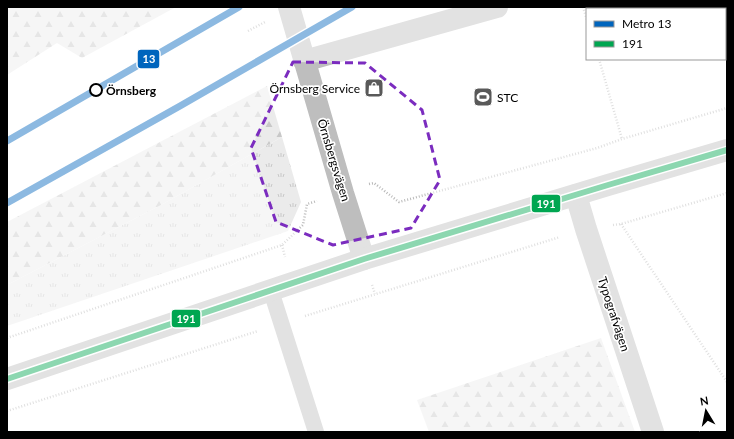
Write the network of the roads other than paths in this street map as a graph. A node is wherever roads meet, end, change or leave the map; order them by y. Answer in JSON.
{"nodes":[{"id":1,"x":289,"y":7,"type":"edge"},
{"id":2,"x":498,"y":7,"type":"edge"},
{"id":3,"x":304,"y":61,"type":"junction"},
{"id":4,"x":727,"y":150,"type":"edge"},
{"id":5,"x":576,"y":195,"type":"junction"},
{"id":6,"x":364,"y":259,"type":"junction"},
{"id":7,"x":270,"y":291,"type":"junction"},
{"id":8,"x":7,"y":379,"type":"edge"},
{"id":9,"x":316,"y":432,"type":"edge"},
{"id":10,"x":653,"y":432,"type":"edge"}],
"edges":[{"from":1,"to":3,"type":"street","name":"Örnsbergsvägen"},
{"from":2,"to":3,"type":"street"},
{"from":3,"to":6,"type":"street","name":"Örnsbergsvägen"},
{"from":4,"to":5,"type":"street"},
{"from":5,"to":6,"type":"street"},
{"from":5,"to":10,"type":"street","name":"Typografvägen"},
{"from":6,"to":7,"type":"street"},
{"from":7,"to":8,"type":"street"},
{"from":7,"to":9,"type":"lane"}]}
